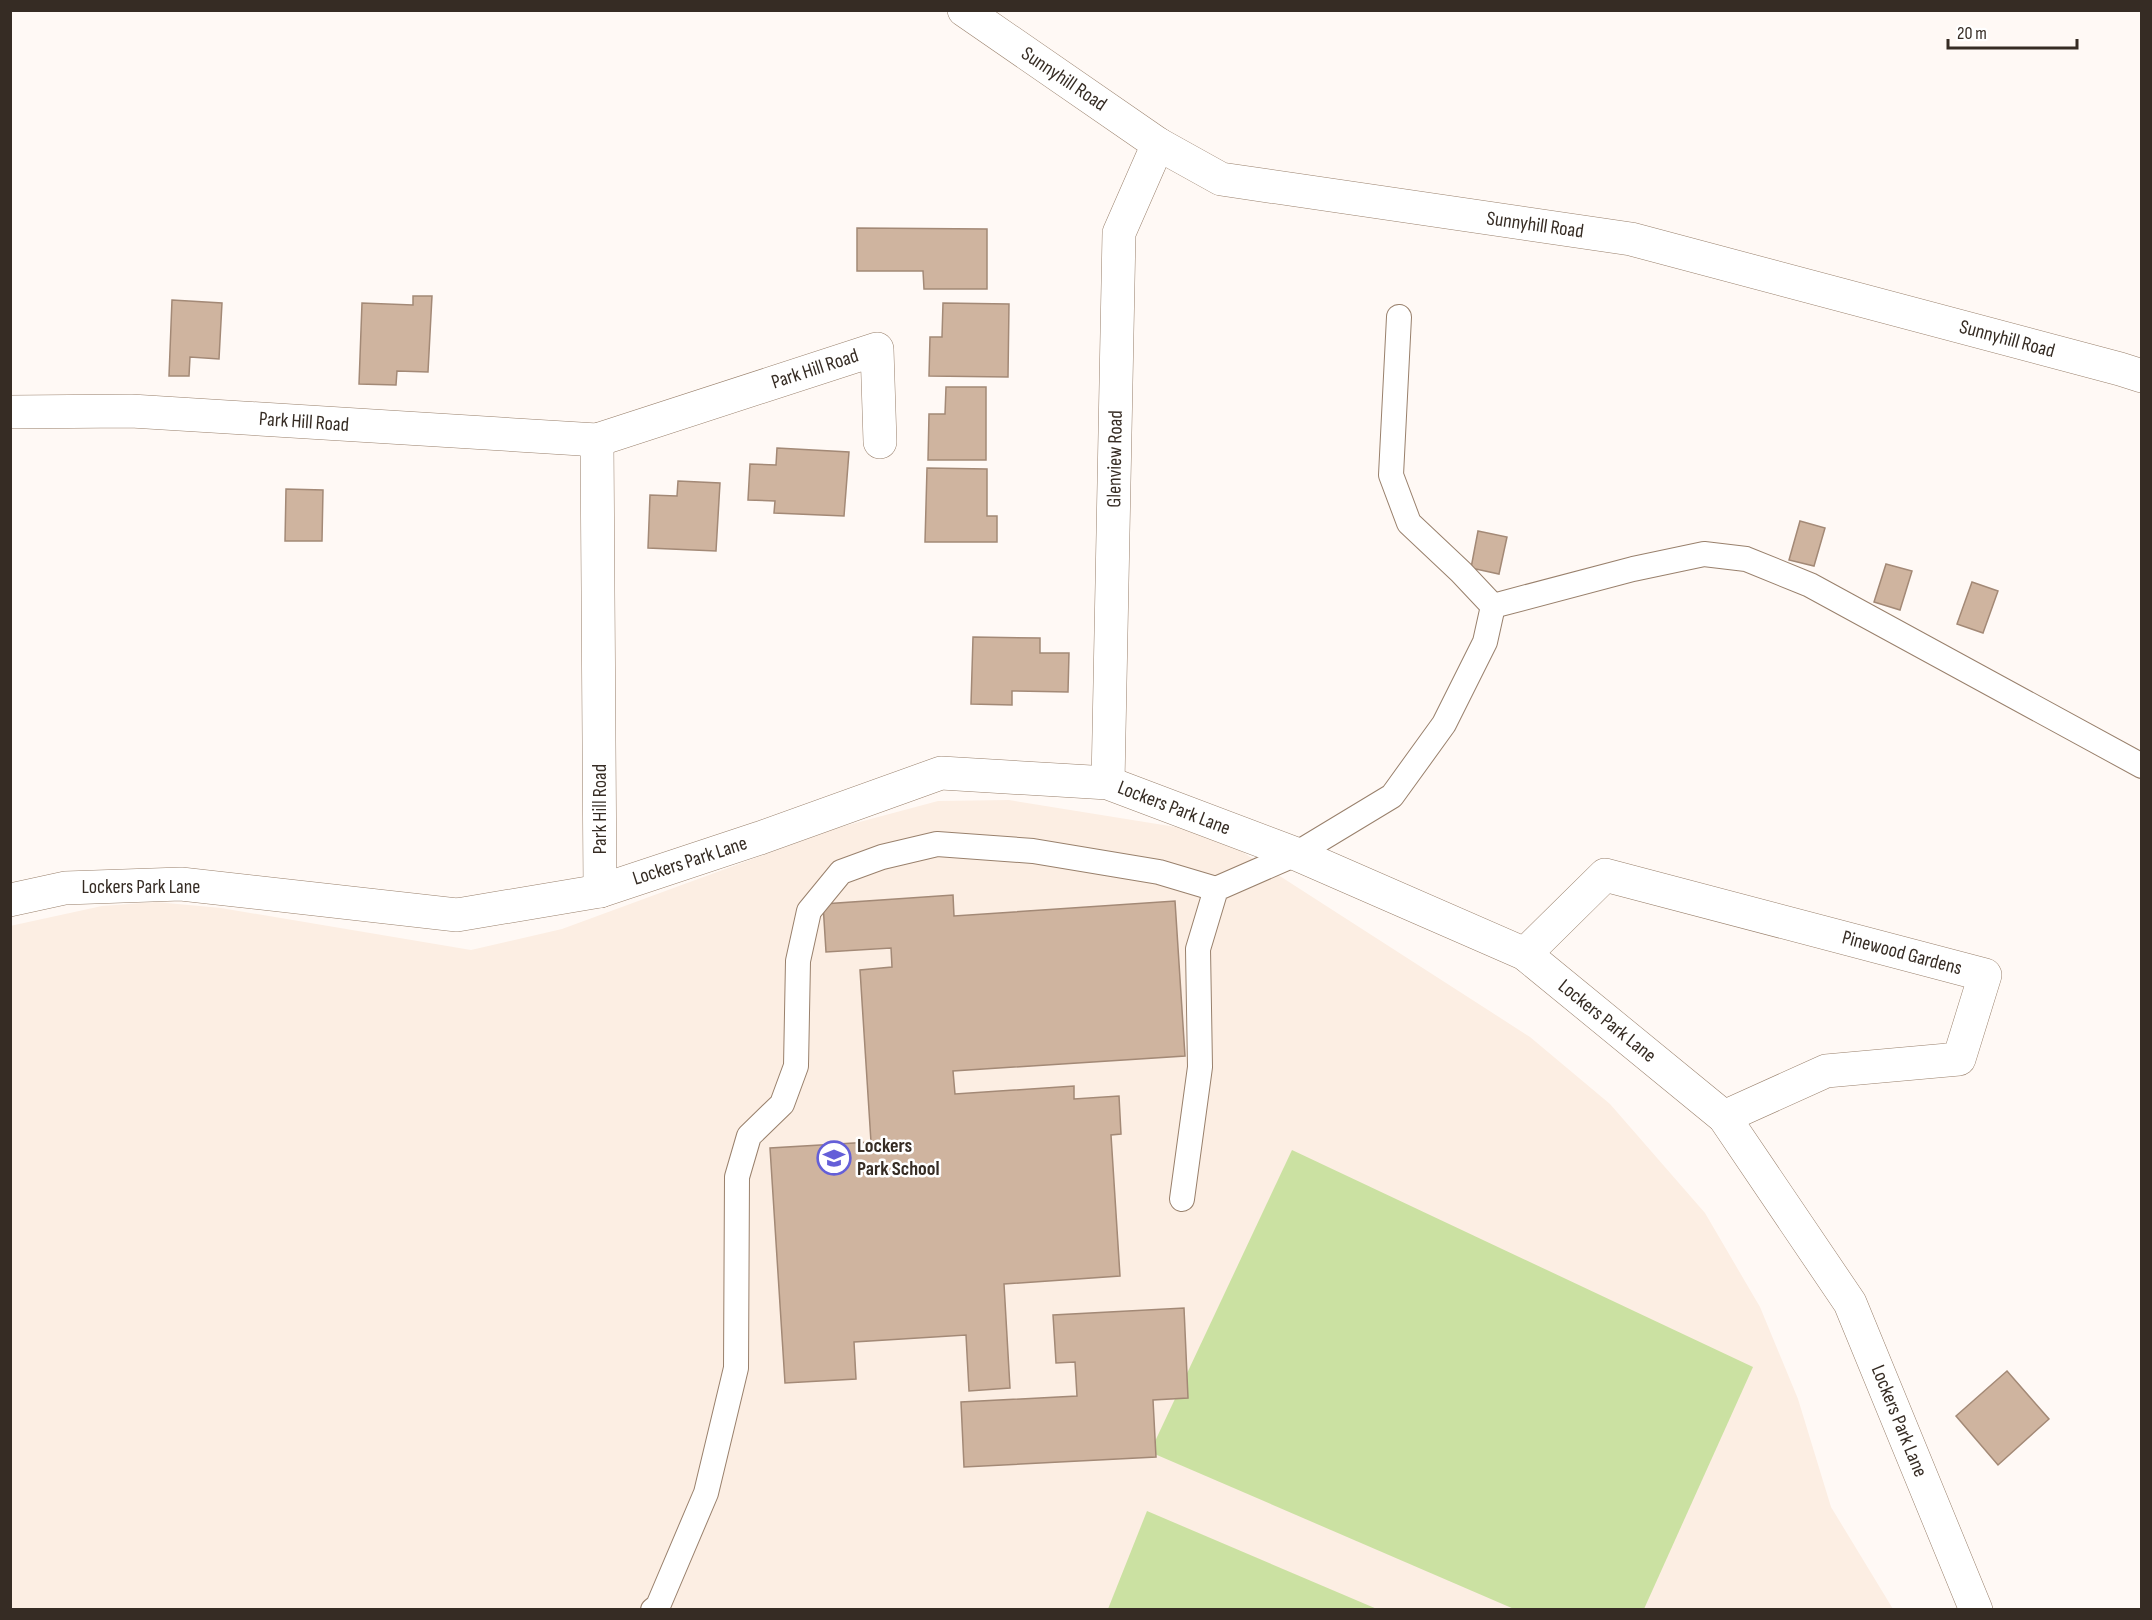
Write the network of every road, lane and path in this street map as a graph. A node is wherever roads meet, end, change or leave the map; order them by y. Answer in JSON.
{"nodes":[{"id":1,"x":964,"y":10,"type":"edge"},
{"id":2,"x":1158,"y":144,"type":"junction"},
{"id":3,"x":1398,"y":317,"type":"dead end"},
{"id":4,"x":2142,"y":376,"type":"edge"},
{"id":5,"x":10,"y":412,"type":"edge"},
{"id":6,"x":597,"y":440,"type":"junction"},
{"id":7,"x":880,"y":442,"type":"dead end"},
{"id":8,"x":1493,"y":606,"type":"junction"},
{"id":9,"x":2142,"y":766,"type":"edge"},
{"id":10,"x":1108,"y":783,"type":"junction"},
{"id":11,"x":1296,"y":854,"type":"junction"},
{"id":12,"x":1216,"y":889,"type":"junction"},
{"id":13,"x":600,"y":891,"type":"junction"},
{"id":14,"x":10,"y":900,"type":"edge"},
{"id":15,"x":1525,"y":954,"type":"junction"},
{"id":16,"x":1725,"y":1117,"type":"junction"},
{"id":17,"x":1182,"y":1199,"type":"dead end"},
{"id":18,"x":652,"y":1610,"type":"edge"},
{"id":19,"x":1976,"y":1610,"type":"edge"}],
"edges":[{"from":1,"to":2,"type":"street","name":"Sunnyhill Road"},
{"from":2,"to":4,"type":"street","name":"Sunnyhill Road"},
{"from":2,"to":10,"type":"street","name":"Glenview Road"},
{"from":3,"to":8,"type":"lane"},
{"from":5,"to":6,"type":"street","name":"Park Hill Road"},
{"from":6,"to":7,"type":"street","name":"Park Hill Road"},
{"from":6,"to":13,"type":"street","name":"Park Hill Road"},
{"from":8,"to":9,"type":"lane"},
{"from":8,"to":11,"type":"lane"},
{"from":10,"to":11,"type":"street","name":"Lockers Park Lane"},
{"from":10,"to":13,"type":"street","name":"Lockers Park Lane"},
{"from":11,"to":12,"type":"lane"},
{"from":11,"to":15,"type":"street","name":"Lockers Park Lane"},
{"from":12,"to":17,"type":"lane"},
{"from":12,"to":18,"type":"lane"},
{"from":13,"to":14,"type":"street","name":"Lockers Park Lane"},
{"from":15,"to":16,"type":"street","name":"Lockers Park Lane"},
{"from":15,"to":16,"type":"street","name":"Pinewood Gardens"},
{"from":16,"to":19,"type":"street","name":"Lockers Park Lane"}]}
